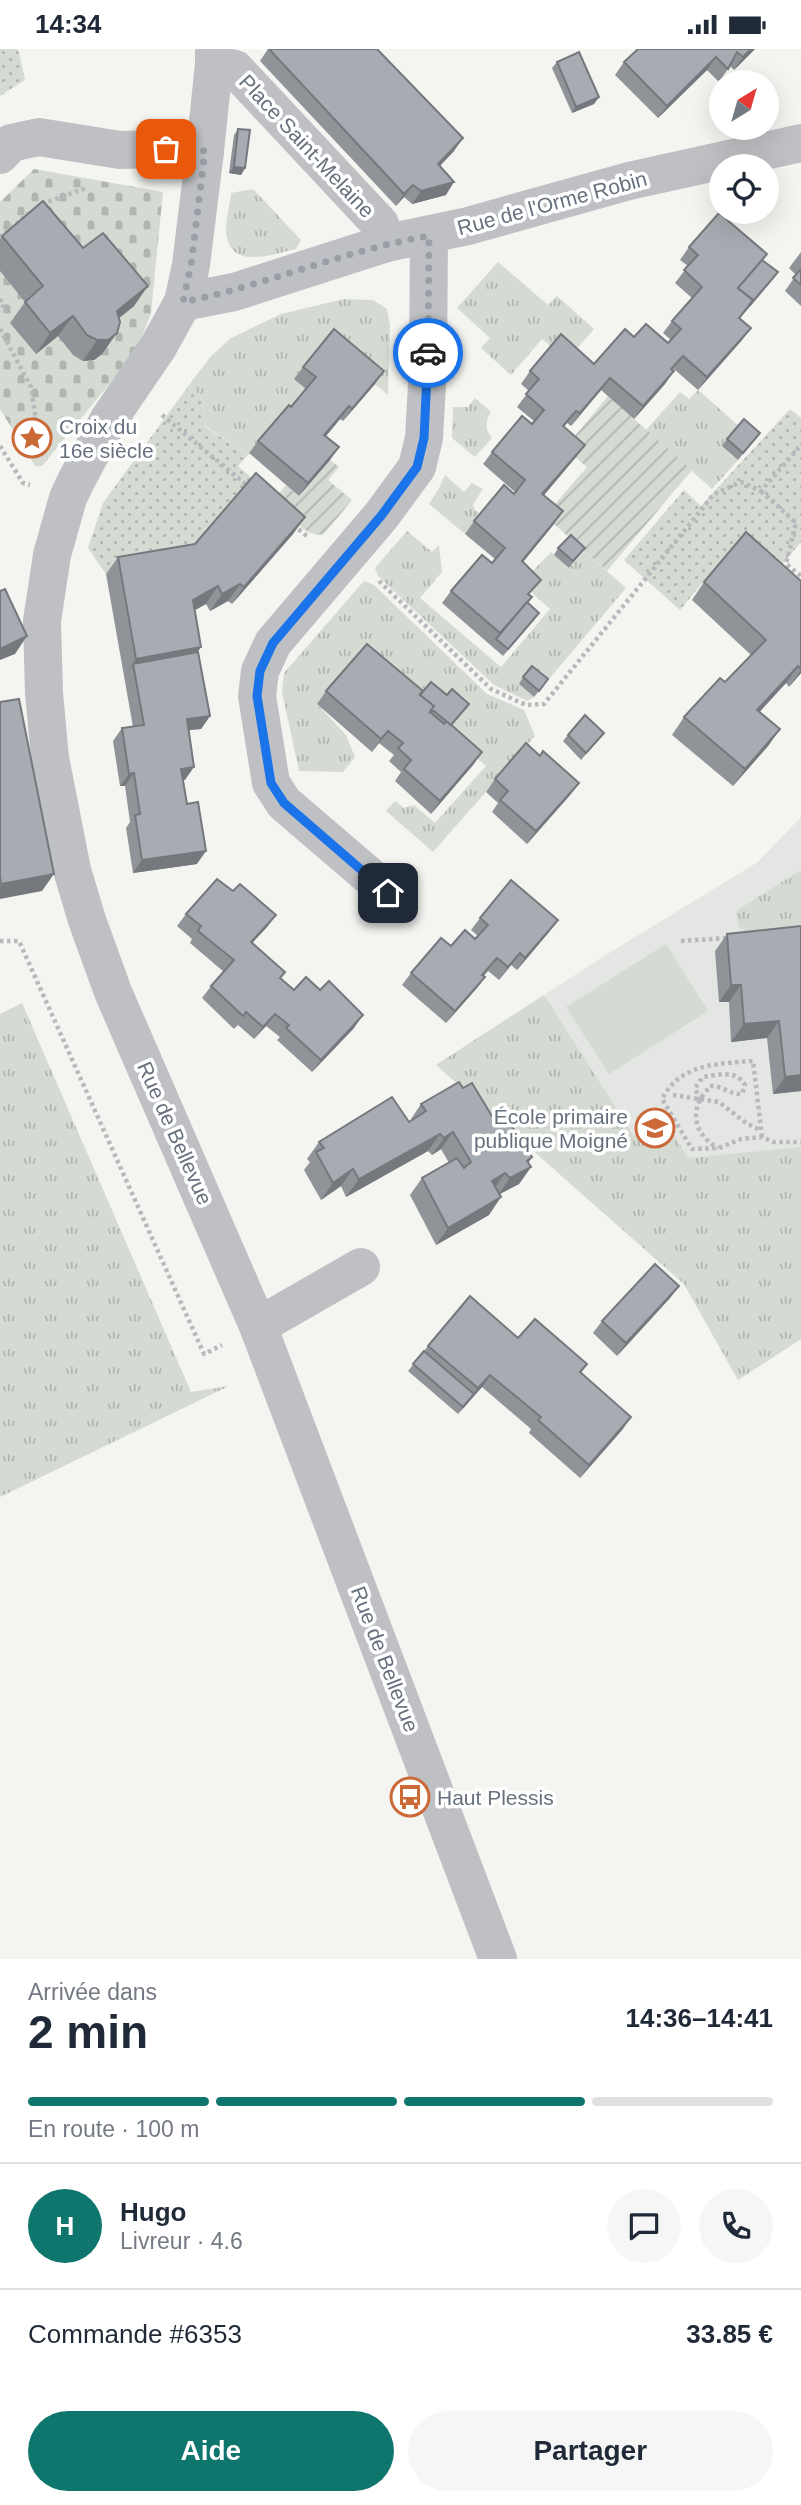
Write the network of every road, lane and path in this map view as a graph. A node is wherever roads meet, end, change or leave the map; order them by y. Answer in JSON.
{"nodes":[{"id":1,"x":214,"y":57,"type":"edge"},
{"id":2,"x":801,"y":143,"type":"edge"},
{"id":3,"x":88,"y":145,"type":"junction"},
{"id":4,"x":205,"y":151,"type":"junction"},
{"id":5,"x":0,"y":155,"type":"edge"},
{"id":6,"x":429,"y":236,"type":"junction"},
{"id":7,"x":0,"y":237,"type":"edge"},
{"id":8,"x":387,"y":243,"type":"junction"},
{"id":9,"x":0,"y":299,"type":"edge"},
{"id":10,"x":183,"y":302,"type":"junction"},
{"id":11,"x":0,"y":311,"type":"edge"},
{"id":12,"x":0,"y":329,"type":"edge"},
{"id":13,"x":130,"y":389,"type":"junction"},
{"id":14,"x":801,"y":445,"type":"edge"},
{"id":15,"x":76,"y":481,"type":"junction"},
{"id":16,"x":761,"y":491,"type":"junction"},
{"id":17,"x":257,"y":494,"type":"edge"},
{"id":18,"x":341,"y":564,"type":"junction"},
{"id":19,"x":801,"y":576,"type":"edge"},
{"id":20,"x":388,"y":893,"type":"dead end"},
{"id":21,"x":734,"y":938,"type":"edge"},
{"id":22,"x":0,"y":941,"type":"edge"},
{"id":23,"x":681,"y":941,"type":"dead end"},
{"id":24,"x":673,"y":1095,"type":"dead end"},
{"id":25,"x":700,"y":1100,"type":"junction"},
{"id":26,"x":761,"y":1134,"type":"junction"},
{"id":27,"x":801,"y":1142,"type":"edge"},
{"id":28,"x":719,"y":1148,"type":"junction"},
{"id":29,"x":361,"y":1267,"type":"dead end"},
{"id":30,"x":258,"y":1326,"type":"junction"},
{"id":31,"x":498,"y":1959,"type":"edge"}],
"edges":[{"from":1,"to":4,"type":"street","name":"Rue de Bellevue"},
{"from":1,"to":8,"type":"street","name":"Place Saint-Melaine"},
{"from":2,"to":6,"type":"street","name":"Rue de l'Orme Robin"},
{"from":3,"to":4,"type":"street"},
{"from":3,"to":5,"type":"street"},
{"from":3,"to":7,"type":"path"},
{"from":4,"to":10,"type":"street","name":"Rue de Bellevue"},
{"from":6,"to":8,"type":"street","name":"Rue de l'Orme Robin"},
{"from":6,"to":18,"type":"street"},
{"from":8,"to":10,"type":"street","name":"Rue de l'Orme Robin"},
{"from":9,"to":11,"type":"path"},
{"from":10,"to":13,"type":"street","name":"Rue de Bellevue"},
{"from":12,"to":15,"type":"path"},
{"from":13,"to":15,"type":"street","name":"Rue de Bellevue"},
{"from":13,"to":17,"type":"path"},
{"from":14,"to":16,"type":"path"},
{"from":15,"to":30,"type":"street","name":"Rue de Bellevue"},
{"from":16,"to":18,"type":"path"},
{"from":16,"to":19,"type":"path"},
{"from":18,"to":20,"type":"street"},
{"from":21,"to":23,"type":"path"},
{"from":22,"to":30,"type":"path"},
{"from":24,"to":25,"type":"path"},
{"from":25,"to":25,"type":"path"},
{"from":25,"to":26,"type":"path"},
{"from":25,"to":28,"type":"path"},
{"from":26,"to":27,"type":"path"},
{"from":26,"to":28,"type":"path"},
{"from":26,"to":28,"type":"path"},
{"from":29,"to":30,"type":"street"},
{"from":30,"to":31,"type":"street","name":"Rue de Bellevue"}]}
